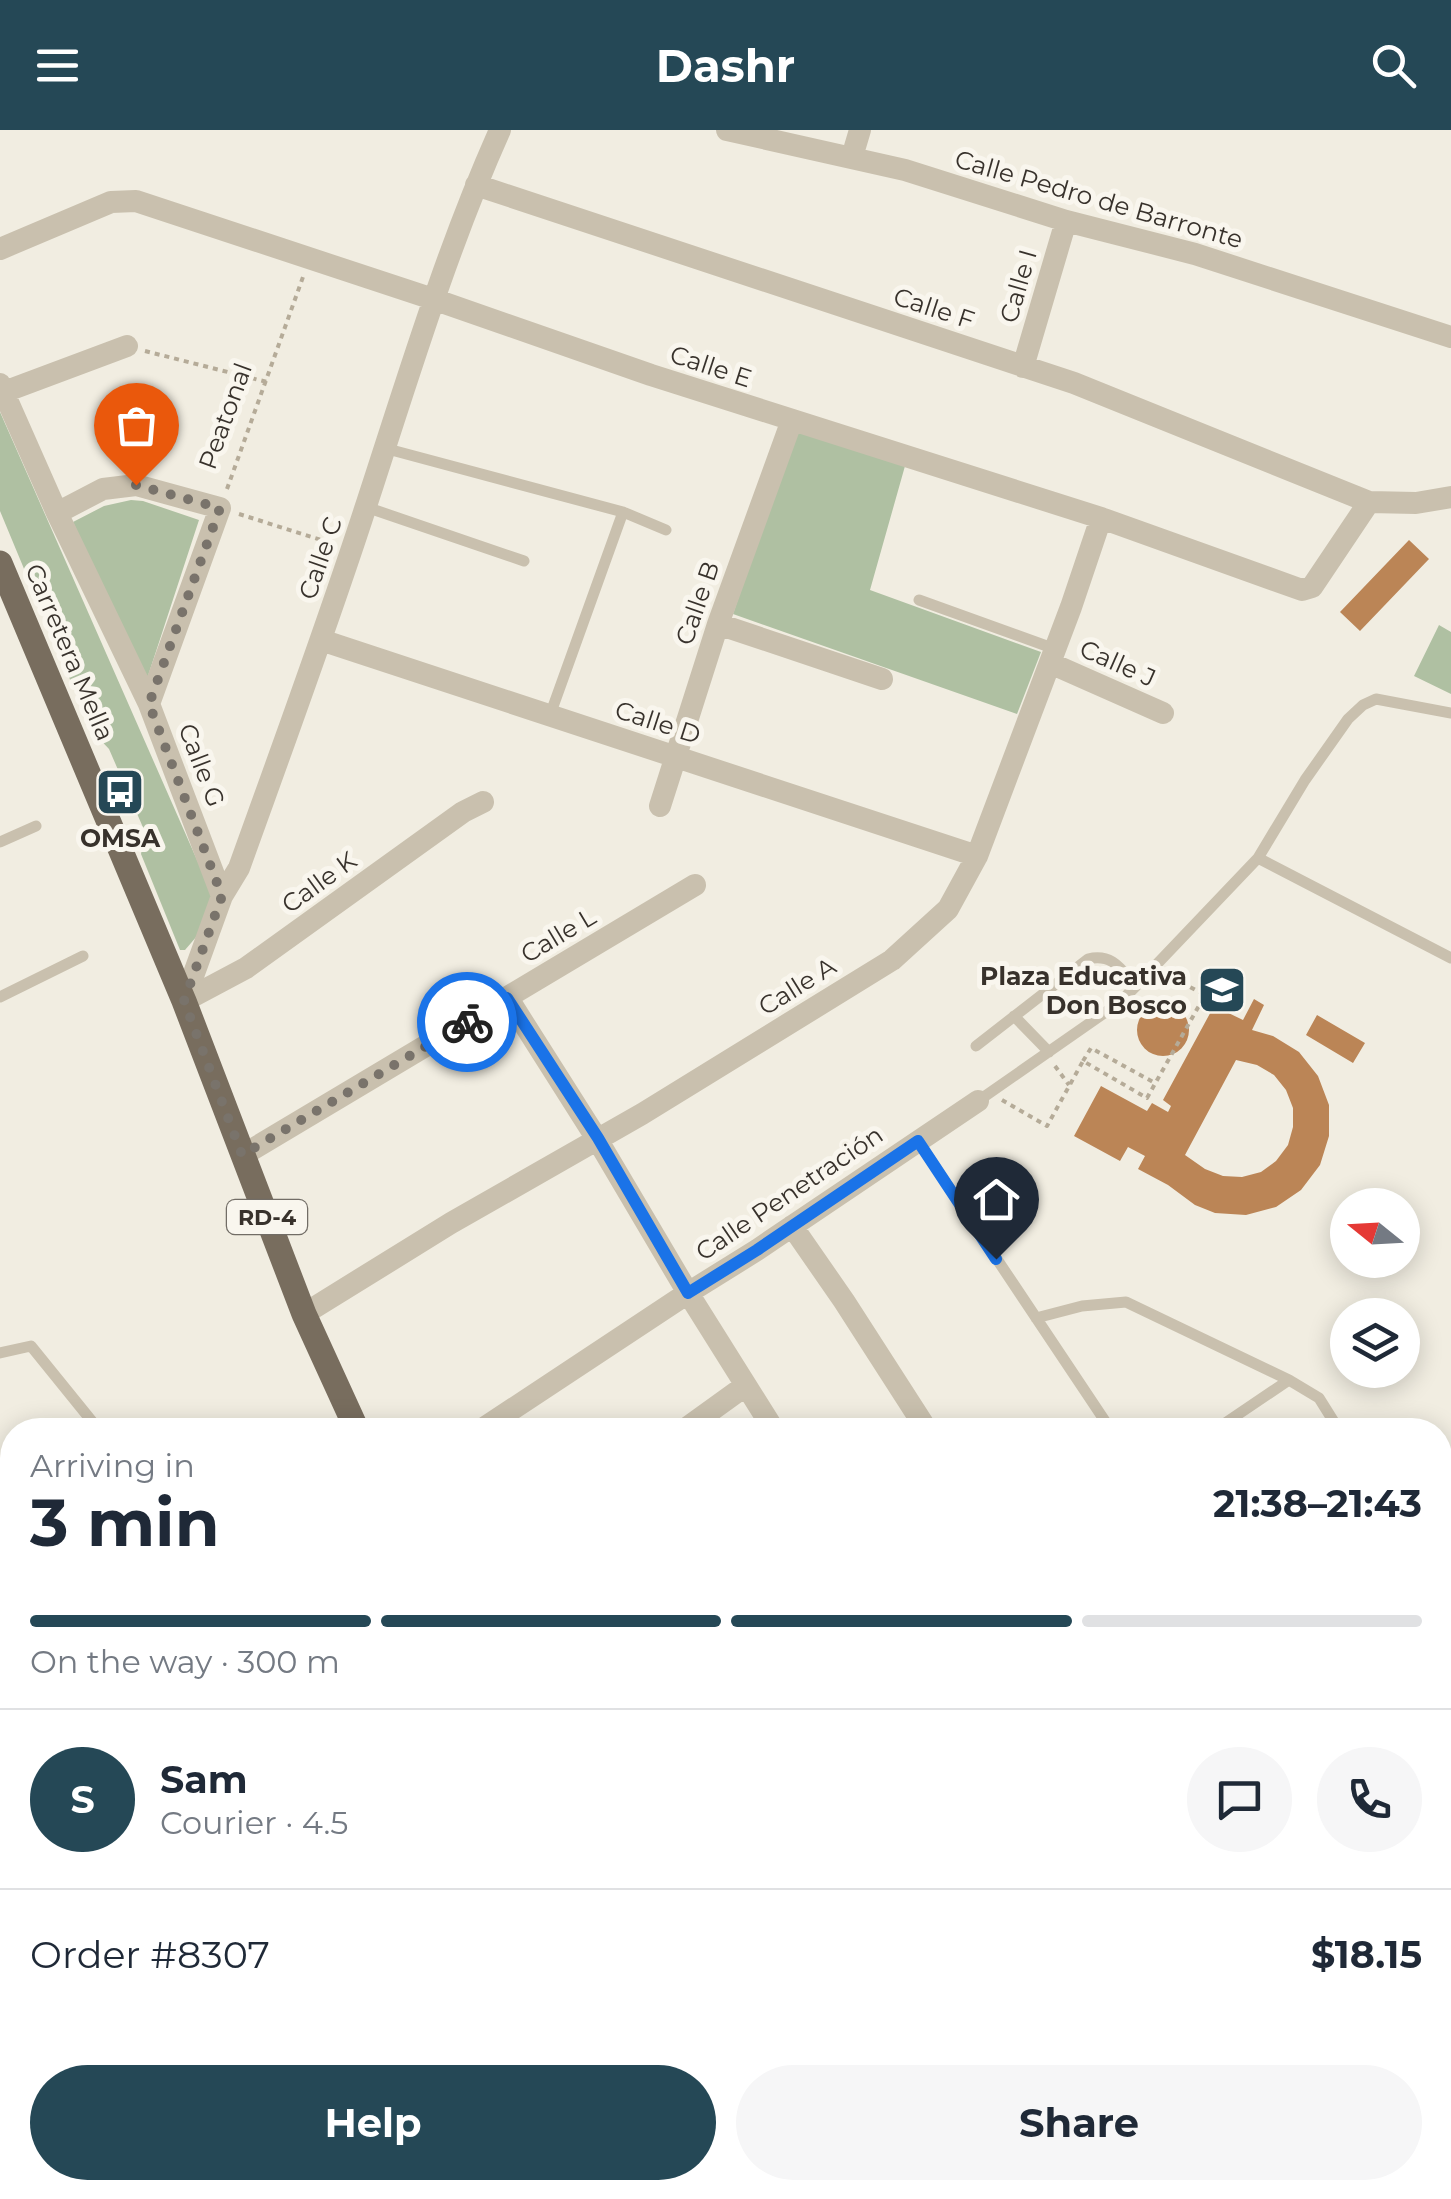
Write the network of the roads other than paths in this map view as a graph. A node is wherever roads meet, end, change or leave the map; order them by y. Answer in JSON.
{"nodes":[{"id":1,"x":500,"y":130,"type":"edge"},
{"id":2,"x":727,"y":130,"type":"edge"},
{"id":3,"x":860,"y":130,"type":"edge"},
{"id":4,"x":852,"y":157,"type":"junction"},
{"id":5,"x":476,"y":185,"type":"junction"},
{"id":6,"x":1066,"y":220,"type":"junction"},
{"id":7,"x":0,"y":249,"type":"edge"},
{"id":8,"x":433,"y":300,"type":"junction"},
{"id":9,"x":1451,"y":338,"type":"edge"},
{"id":10,"x":127,"y":346,"type":"road end"},
{"id":11,"x":1023,"y":367,"type":"junction"},
{"id":12,"x":2,"y":388,"type":"edge"},
{"id":13,"x":792,"y":420,"type":"junction"},
{"id":14,"x":384,"y":448,"type":"junction"},
{"id":15,"x":1451,"y":496,"type":"edge"},
{"id":16,"x":1369,"y":502,"type":"junction"},
{"id":17,"x":366,"y":507,"type":"junction"},
{"id":18,"x":623,"y":512,"type":"junction"},
{"id":19,"x":57,"y":513,"type":"junction"},
{"id":20,"x":1102,"y":518,"type":"junction"},
{"id":21,"x":666,"y":530,"type":"dead end"},
{"id":22,"x":524,"y":562,"type":"dead end"},
{"id":23,"x":0,"y":563,"type":"edge"},
{"id":24,"x":919,"y":600,"type":"dead end"},
{"id":25,"x":10,"y":612,"type":"edge"},
{"id":26,"x":718,"y":624,"type":"junction"},
{"id":27,"x":322,"y":640,"type":"junction"},
{"id":28,"x":1053,"y":656,"type":"junction"},
{"id":29,"x":882,"y":680,"type":"dead end"},
{"id":30,"x":149,"y":704,"type":"junction"},
{"id":31,"x":1163,"y":713,"type":"dead end"},
{"id":32,"x":1451,"y":714,"type":"edge"},
{"id":33,"x":550,"y":715,"type":"junction"},
{"id":34,"x":675,"y":756,"type":"junction"},
{"id":35,"x":483,"y":802,"type":"dead end"},
{"id":36,"x":660,"y":806,"type":"dead end"},
{"id":37,"x":36,"y":826,"type":"dead end"},
{"id":38,"x":0,"y":842,"type":"edge"},
{"id":39,"x":977,"y":856,"type":"junction"},
{"id":40,"x":1258,"y":858,"type":"junction"},
{"id":41,"x":694,"y":885,"type":"dead end"},
{"id":42,"x":222,"y":896,"type":"junction"},
{"id":43,"x":84,"y":956,"type":"dead end"},
{"id":44,"x":1451,"y":958,"type":"edge"},
{"id":45,"x":1136,"y":986,"type":"junction"},
{"id":46,"x":0,"y":997,"type":"edge"},
{"id":47,"x":507,"y":998,"type":"junction"},
{"id":48,"x":184,"y":1001,"type":"junction"},
{"id":49,"x":1014,"y":1016,"type":"junction"},
{"id":50,"x":976,"y":1046,"type":"dead end"},
{"id":51,"x":1048,"y":1053,"type":"junction"},
{"id":52,"x":984,"y":1097,"type":"joint"},
{"id":53,"x":598,"y":1138,"type":"junction"},
{"id":54,"x":918,"y":1141,"type":"junction"},
{"id":55,"x":242,"y":1155,"type":"junction"},
{"id":56,"x":792,"y":1226,"type":"junction"},
{"id":57,"x":688,"y":1293,"type":"junction"},
{"id":58,"x":304,"y":1314,"type":"junction"},
{"id":59,"x":1036,"y":1318,"type":"junction"},
{"id":60,"x":0,"y":1353,"type":"edge"},
{"id":61,"x":1288,"y":1380,"type":"junction"},
{"id":62,"x":745,"y":1386,"type":"junction"},
{"id":63,"x":90,"y":1418,"type":"edge"},
{"id":64,"x":352,"y":1418,"type":"edge"},
{"id":65,"x":499,"y":1418,"type":"edge"},
{"id":66,"x":701,"y":1418,"type":"edge"},
{"id":67,"x":766,"y":1418,"type":"edge"},
{"id":68,"x":920,"y":1418,"type":"edge"},
{"id":69,"x":1103,"y":1418,"type":"edge"},
{"id":70,"x":1233,"y":1418,"type":"edge"},
{"id":71,"x":1332,"y":1418,"type":"edge"}],
"edges":[{"from":1,"to":5,"type":"street","name":"Calle C"},
{"from":2,"to":4,"type":"street","name":"Calle Pedro de Barronte"},
{"from":3,"to":4,"type":"street"},
{"from":4,"to":6,"type":"street","name":"Calle Pedro de Barronte"},
{"from":5,"to":8,"type":"street","name":"Calle C"},
{"from":5,"to":11,"type":"street","name":"Calle F"},
{"from":6,"to":9,"type":"street","name":"Calle Pedro de Barronte"},
{"from":6,"to":11,"type":"street","name":"Calle I"},
{"from":7,"to":8,"type":"street","name":"Calle E"},
{"from":8,"to":13,"type":"street","name":"Calle E"},
{"from":8,"to":14,"type":"street","name":"Calle C"},
{"from":10,"to":12,"type":"street"},
{"from":11,"to":16,"type":"street","name":"Calle F"},
{"from":12,"to":19,"type":"street","name":"Calle G"},
{"from":13,"to":20,"type":"street","name":"Calle E"},
{"from":13,"to":26,"type":"street","name":"Calle B"},
{"from":14,"to":17,"type":"street","name":"Calle C"},
{"from":14,"to":18,"type":"lane"},
{"from":15,"to":16,"type":"street"},
{"from":16,"to":20,"type":"street","name":"Calle E"},
{"from":17,"to":22,"type":"lane"},
{"from":17,"to":27,"type":"street","name":"Calle C"},
{"from":18,"to":21,"type":"lane"},
{"from":18,"to":33,"type":"lane"},
{"from":19,"to":30,"type":"street","name":"Calle G"},
{"from":19,"to":30,"type":"street","name":"Peatonal"},
{"from":20,"to":28,"type":"street","name":"Calle A"},
{"from":23,"to":25,"type":"main road","name":"Carretera Mella","number":"RD-4"},
{"from":24,"to":28,"type":"lane"},
{"from":25,"to":48,"type":"main road","name":"Carretera Mella","number":"RD-4"},
{"from":26,"to":29,"type":"street"},
{"from":26,"to":34,"type":"street","name":"Calle B"},
{"from":27,"to":33,"type":"street","name":"Calle D"},
{"from":27,"to":42,"type":"street","name":"Calle C"},
{"from":28,"to":31,"type":"street","name":"Calle J"},
{"from":28,"to":39,"type":"street","name":"Calle A"},
{"from":30,"to":42,"type":"street","name":"Calle G"},
{"from":32,"to":40,"type":"lane"},
{"from":33,"to":34,"type":"street","name":"Calle D"},
{"from":34,"to":36,"type":"street","name":"Calle B"},
{"from":34,"to":39,"type":"street","name":"Calle D"},
{"from":35,"to":48,"type":"street","name":"Calle K"},
{"from":37,"to":38,"type":"lane"},
{"from":39,"to":53,"type":"street","name":"Calle A"},
{"from":40,"to":44,"type":"lane"},
{"from":40,"to":45,"type":"lane"},
{"from":41,"to":47,"type":"street","name":"Calle L"},
{"from":42,"to":48,"type":"street","name":"Calle C"},
{"from":43,"to":46,"type":"lane"},
{"from":45,"to":49,"type":"lane"},
{"from":45,"to":51,"type":"lane"},
{"from":47,"to":53,"type":"street"},
{"from":47,"to":55,"type":"street","name":"Calle L"},
{"from":48,"to":55,"type":"main road","name":"Carretera Mella","number":"RD-4"},
{"from":49,"to":50,"type":"lane"},
{"from":49,"to":51,"type":"lane"},
{"from":51,"to":52,"type":"lane"},
{"from":52,"to":54,"type":"street","name":"Calle Penetración"},
{"from":53,"to":57,"type":"street"},
{"from":53,"to":58,"type":"street","name":"Calle A"},
{"from":54,"to":56,"type":"street","name":"Calle Penetración"},
{"from":54,"to":59,"type":"lane"},
{"from":55,"to":58,"type":"main road","name":"Carretera Mella","number":"RD-4"},
{"from":56,"to":57,"type":"street","name":"Calle Penetración"},
{"from":56,"to":68,"type":"street"},
{"from":57,"to":62,"type":"street"},
{"from":57,"to":65,"type":"street","name":"Calle Penetración"},
{"from":58,"to":64,"type":"main road","name":"Carretera Mella","number":"RD-4"},
{"from":59,"to":61,"type":"lane"},
{"from":59,"to":69,"type":"lane"},
{"from":60,"to":63,"type":"lane"},
{"from":61,"to":70,"type":"lane"},
{"from":61,"to":71,"type":"lane"},
{"from":62,"to":66,"type":"street"},
{"from":62,"to":67,"type":"street"}]}
